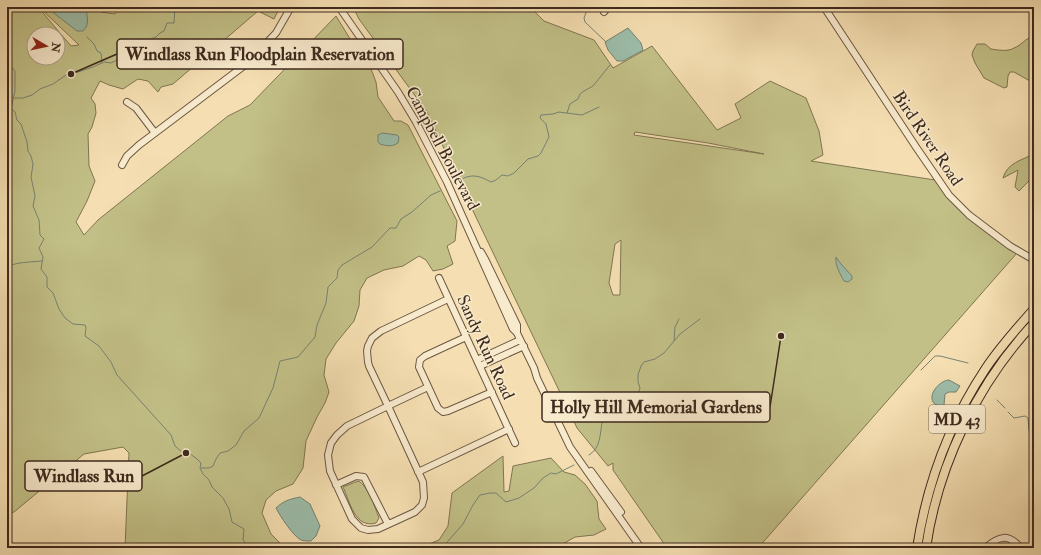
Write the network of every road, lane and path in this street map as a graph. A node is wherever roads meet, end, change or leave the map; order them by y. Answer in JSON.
{"nodes":[{"id":1,"x":291,"y":7,"type":"edge"},
{"id":2,"x":339,"y":7,"type":"edge"},
{"id":3,"x":824,"y":7,"type":"edge"},
{"id":4,"x":127,"y":102,"type":"dead end"},
{"id":5,"x":155,"y":133,"type":"junction"},
{"id":6,"x":122,"y":165,"type":"dead end"},
{"id":7,"x":1034,"y":260,"type":"edge"},
{"id":8,"x":438,"y":278,"type":"dead end"},
{"id":9,"x":448,"y":299,"type":"junction"},
{"id":10,"x":1034,"y":309,"type":"edge"},
{"id":11,"x":1034,"y":323,"type":"edge"},
{"id":12,"x":466,"y":337,"type":"junction"},
{"id":13,"x":519,"y":337,"type":"junction"},
{"id":14,"x":524,"y":346,"type":"junction"},
{"id":15,"x":477,"y":360,"type":"junction"},
{"id":16,"x":480,"y":366,"type":"junction"},
{"id":17,"x":534,"y":368,"type":"junction"},
{"id":18,"x":428,"y":387,"type":"junction"},
{"id":19,"x":492,"y":392,"type":"junction"},
{"id":20,"x":388,"y":406,"type":"junction"},
{"id":21,"x":509,"y":428,"type":"junction"},
{"id":22,"x":515,"y":443,"type":"dead end"},
{"id":23,"x":418,"y":472,"type":"junction"},
{"id":24,"x":336,"y":485,"type":"junction"},
{"id":25,"x":388,"y":524,"type":"junction"},
{"id":26,"x":641,"y":548,"type":"edge"},
{"id":27,"x":646,"y":548,"type":"edge"},
{"id":28,"x":917,"y":548,"type":"edge"},
{"id":29,"x":926,"y":548,"type":"edge"},
{"id":30,"x":985,"y":548,"type":"edge"},
{"id":31,"x":1022,"y":548,"type":"edge"}],
"edges":[{"from":1,"to":5,"type":"street"},
{"from":2,"to":13,"type":"street","name":"Campbell Boulevard"},
{"from":3,"to":7,"type":"street","name":"Bird River Road"},
{"from":4,"to":5,"type":"street"},
{"from":5,"to":6,"type":"street"},
{"from":8,"to":9,"type":"street","name":"Sandy Run Road"},
{"from":9,"to":12,"type":"street","name":"Sandy Run Road"},
{"from":9,"to":20,"type":"street"},
{"from":10,"to":28,"type":"main road","number":"MD 43"},
{"from":11,"to":29,"type":"main road","number":"MD 43"},
{"from":12,"to":15,"type":"street","name":"Sandy Run Road"},
{"from":12,"to":18,"type":"street"},
{"from":13,"to":14,"type":"street","name":"Campbell Boulevard"},
{"from":13,"to":15,"type":"street"},
{"from":14,"to":16,"type":"street"},
{"from":14,"to":17,"type":"street","name":"Campbell Boulevard"},
{"from":15,"to":16,"type":"street","name":"Sandy Run Road"},
{"from":16,"to":19,"type":"street","name":"Sandy Run Road"},
{"from":17,"to":26,"type":"street","name":"Campbell Boulevard"},
{"from":17,"to":27,"type":"street","name":"Campbell Boulevard"},
{"from":18,"to":19,"type":"street"},
{"from":18,"to":20,"type":"street"},
{"from":19,"to":21,"type":"street","name":"Sandy Run Road"},
{"from":20,"to":23,"type":"street"},
{"from":20,"to":24,"type":"street"},
{"from":21,"to":22,"type":"street","name":"Sandy Run Road"},
{"from":21,"to":23,"type":"street"},
{"from":23,"to":25,"type":"street"},
{"from":24,"to":25,"type":"street"},
{"from":24,"to":25,"type":"street"},
{"from":30,"to":31,"type":"street"}]}
